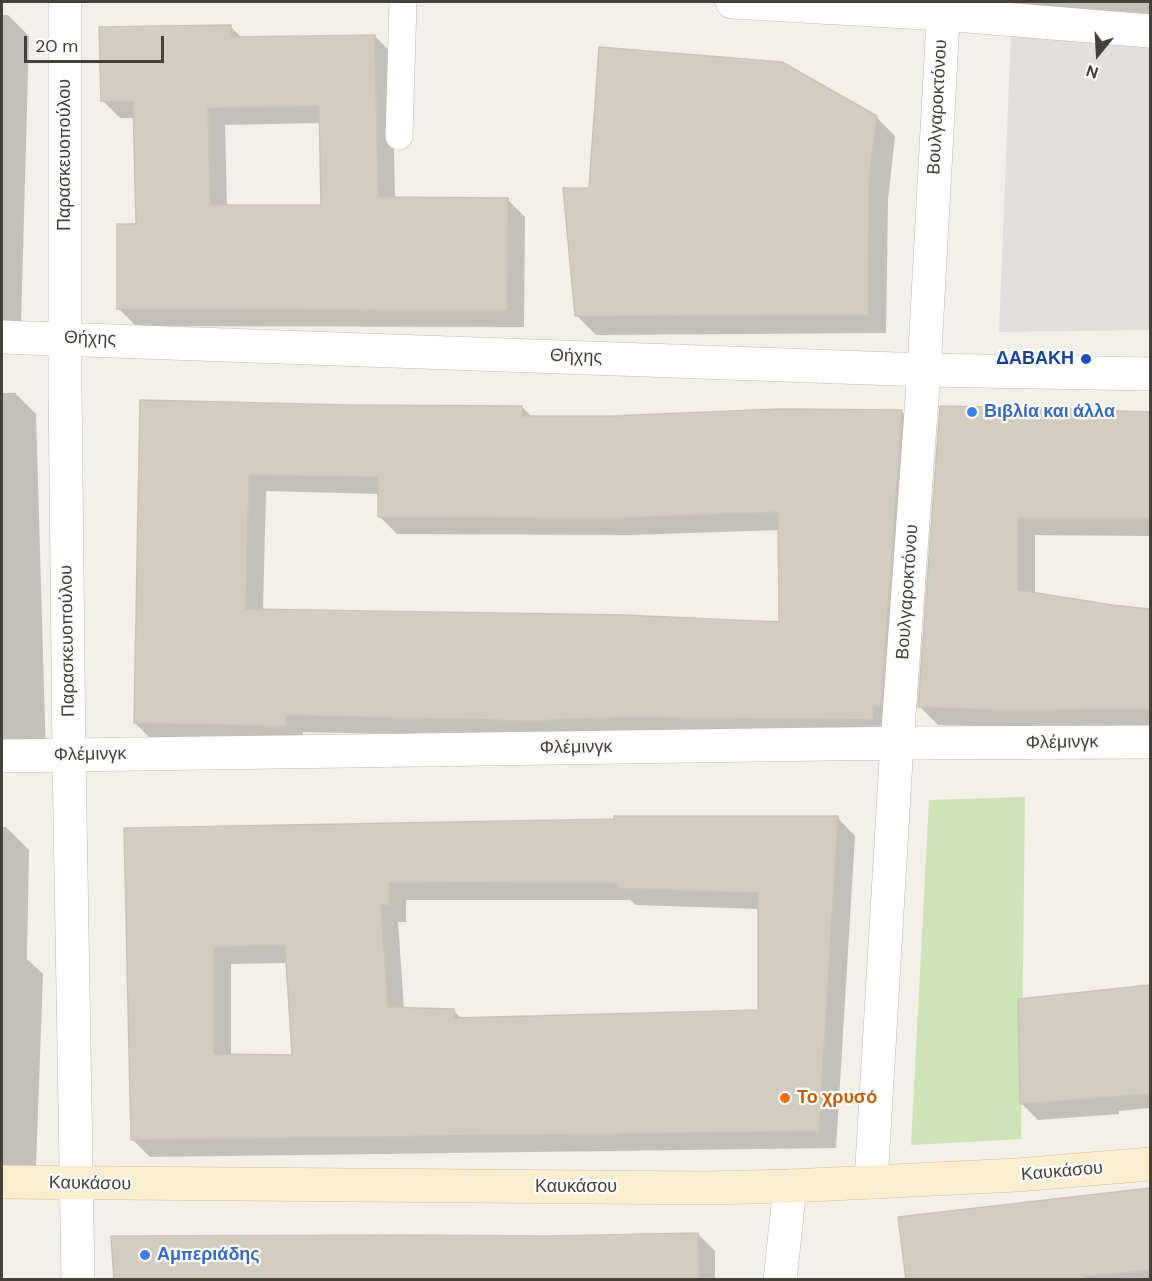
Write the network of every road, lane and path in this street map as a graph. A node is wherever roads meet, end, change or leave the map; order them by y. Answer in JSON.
{"nodes":[{"id":1,"x":65,"y":2,"type":"edge"},
{"id":2,"x":403,"y":2,"type":"edge"},
{"id":3,"x":732,"y":2,"type":"edge"},
{"id":4,"x":944,"y":8,"type":"edge"},
{"id":5,"x":1150,"y":31,"type":"edge"},
{"id":6,"x":399,"y":136,"type":"dead end"},
{"id":7,"x":2,"y":337,"type":"edge"},
{"id":8,"x":65,"y":338,"type":"junction"},
{"id":9,"x":924,"y":370,"type":"junction"},
{"id":10,"x":1150,"y":374,"type":"edge"},
{"id":11,"x":1150,"y":742,"type":"edge"},
{"id":12,"x":897,"y":743,"type":"junction"},
{"id":13,"x":2,"y":756,"type":"edge"},
{"id":14,"x":69,"y":756,"type":"junction"},
{"id":15,"x":1150,"y":1164,"type":"edge"},
{"id":16,"x":2,"y":1182,"type":"edge"},
{"id":17,"x":871,"y":1182,"type":"junction"},
{"id":18,"x":77,"y":1184,"type":"junction"},
{"id":19,"x":790,"y":1186,"type":"junction"},
{"id":20,"x":78,"y":1280,"type":"edge"},
{"id":21,"x":780,"y":1280,"type":"edge"}],
"edges":[{"from":1,"to":8,"type":"street","name":"Παρασκευοπούλου"},
{"from":2,"to":6,"type":"lane"},
{"from":3,"to":4,"type":"street"},
{"from":4,"to":5,"type":"street"},
{"from":4,"to":9,"type":"street","name":"Βουλγαροκτόνου"},
{"from":7,"to":8,"type":"street","name":"Θήχης"},
{"from":8,"to":9,"type":"street","name":"Θήχης"},
{"from":8,"to":14,"type":"street","name":"Παρασκευοπούλου"},
{"from":9,"to":10,"type":"street","name":"Θήχης"},
{"from":9,"to":12,"type":"street","name":"Βουλγαροκτόνου"},
{"from":11,"to":12,"type":"street","name":"Φλέμινγκ"},
{"from":12,"to":14,"type":"street","name":"Φλέμινγκ"},
{"from":12,"to":17,"type":"street","name":"Βουλγαροκτόνου"},
{"from":13,"to":14,"type":"street","name":"Φλέμινγκ"},
{"from":14,"to":18,"type":"street","name":"Παρασκευοπούλου"},
{"from":15,"to":17,"type":"main road","name":"Καυκάσου"},
{"from":16,"to":18,"type":"main road","name":"Καυκάσου"},
{"from":17,"to":19,"type":"main road","name":"Καυκάσου"},
{"from":18,"to":19,"type":"main road","name":"Καυκάσου"},
{"from":18,"to":20,"type":"street","name":"Παρασκευοπούλου"},
{"from":19,"to":21,"type":"street"}]}
